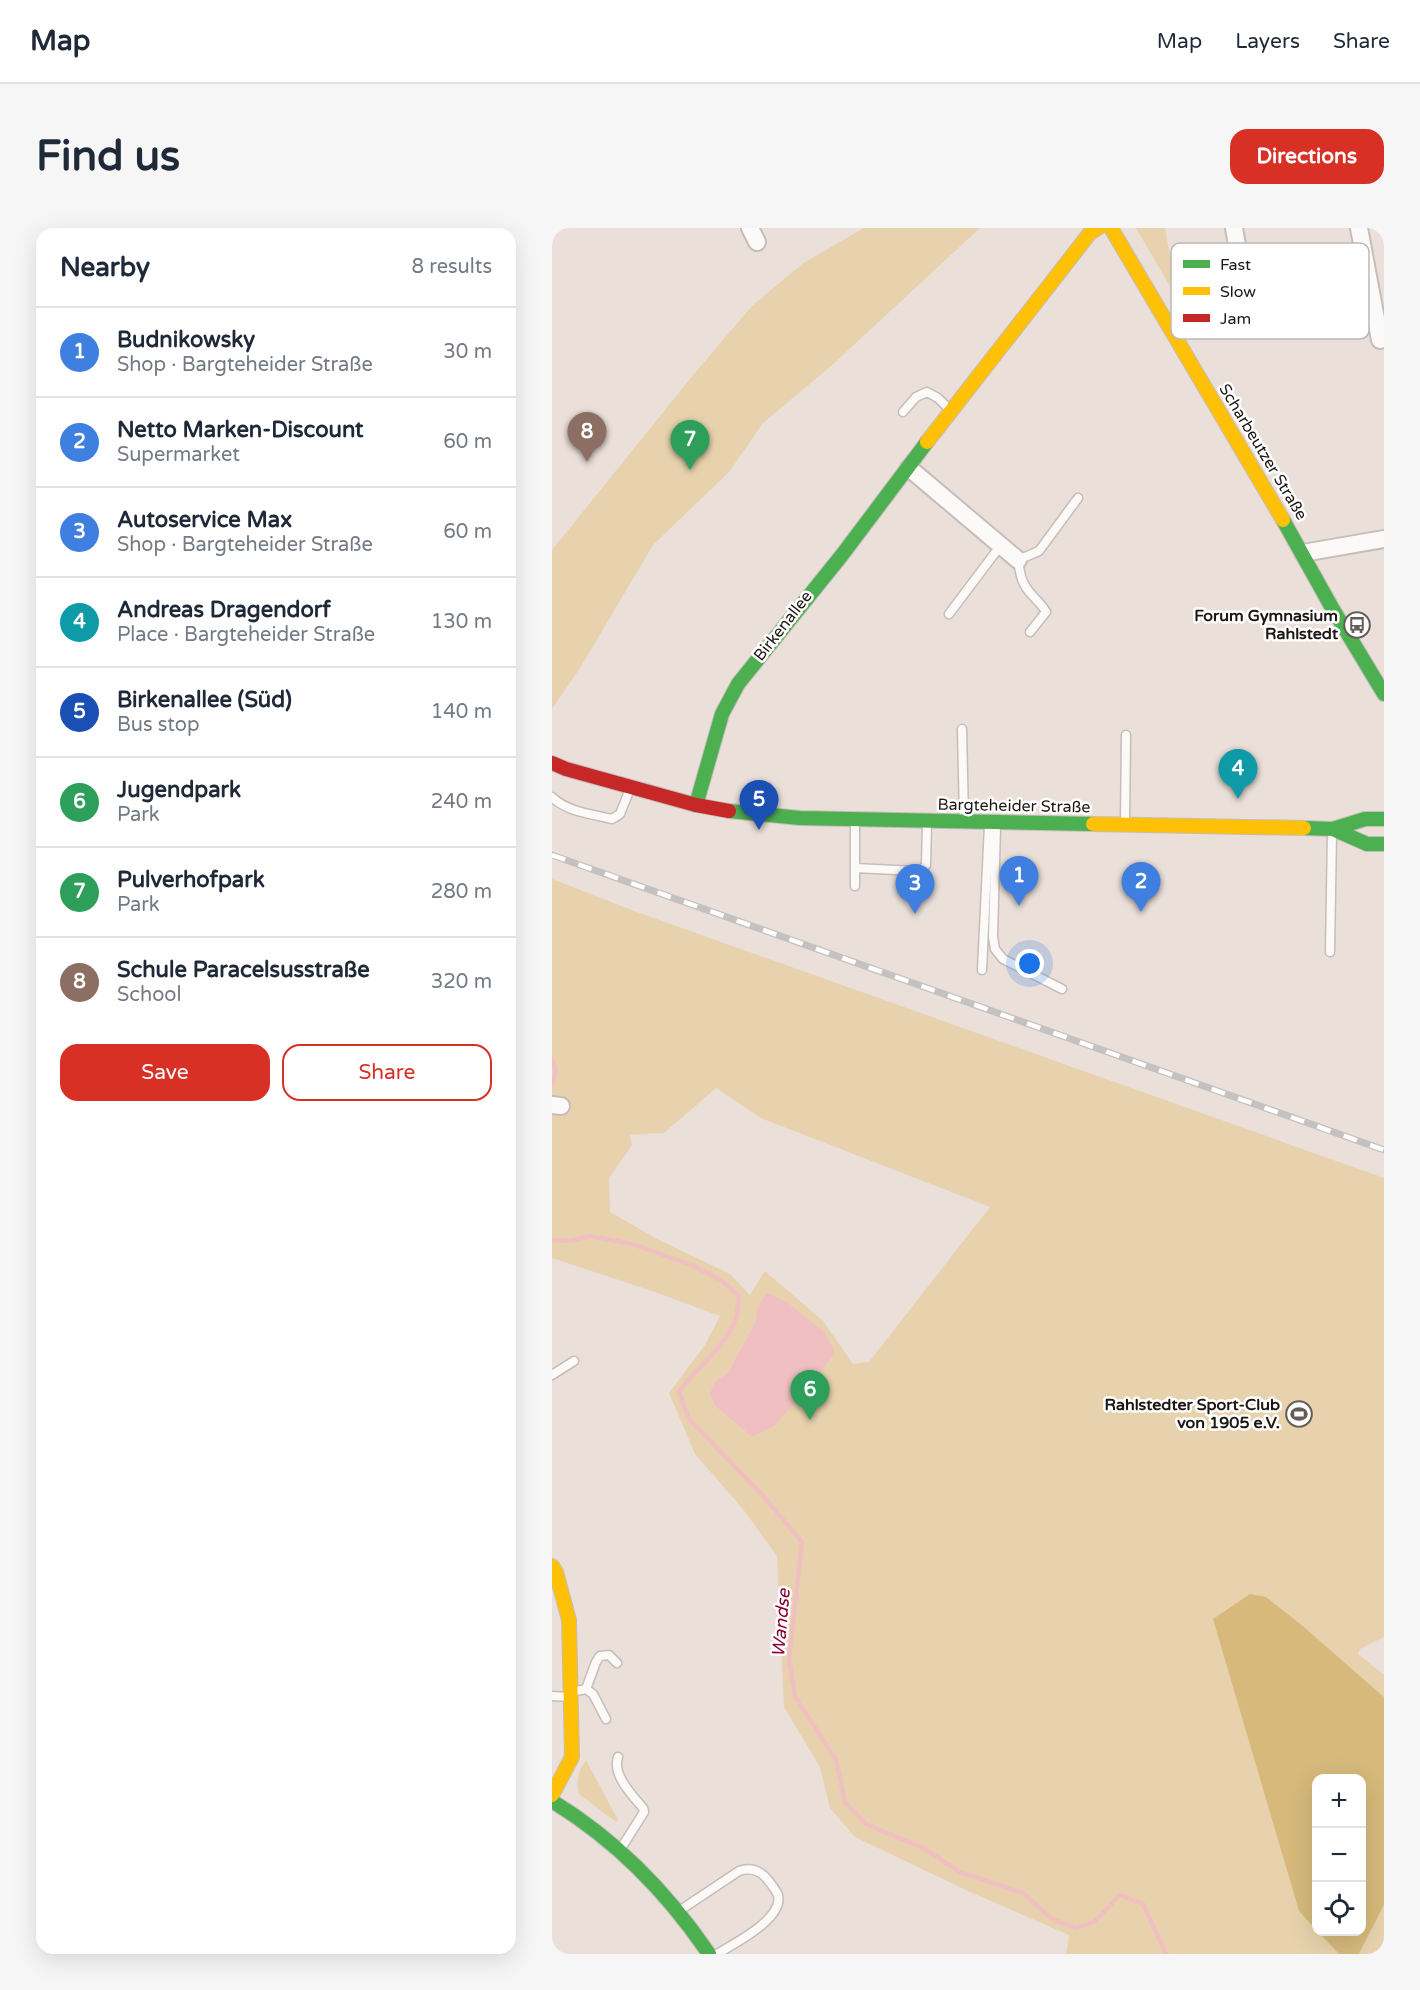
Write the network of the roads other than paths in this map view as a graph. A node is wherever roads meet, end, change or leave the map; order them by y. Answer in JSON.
{"nodes":[{"id":1,"x":1098,"y":228,"type":"edge"},
{"id":2,"x":1111,"y":228,"type":"edge"},
{"id":3,"x":1234,"y":228,"type":"edge"},
{"id":4,"x":1359,"y":228,"type":"edge"},
{"id":5,"x":1237,"y":243,"type":"edge"},
{"id":6,"x":1362,"y":243,"type":"edge"},
{"id":7,"x":1369,"y":281,"type":"edge"},
{"id":8,"x":1171,"y":330,"type":"edge"},
{"id":9,"x":1177,"y":339,"type":"edge"},
{"id":10,"x":1380,"y":340,"type":"dead end"},
{"id":11,"x":950,"y":411,"type":"junction"},
{"id":12,"x":903,"y":412,"type":"dead end"},
{"id":13,"x":909,"y":468,"type":"junction"},
{"id":14,"x":1078,"y":498,"type":"dead end"},
{"id":15,"x":1384,"y":539,"type":"edge"},
{"id":16,"x":1001,"y":545,"type":"junction"},
{"id":17,"x":1303,"y":553,"type":"junction"},
{"id":18,"x":1018,"y":560,"type":"junction"},
{"id":19,"x":949,"y":614,"type":"dead end"},
{"id":20,"x":1030,"y":632,"type":"dead end"},
{"id":21,"x":1384,"y":694,"type":"edge"},
{"id":22,"x":962,"y":729,"type":"dead end"},
{"id":23,"x":1126,"y":735,"type":"dead end"},
{"id":24,"x":555,"y":767,"type":"edge"},
{"id":25,"x":630,"y":787,"type":"junction"},
{"id":26,"x":552,"y":797,"type":"edge"},
{"id":27,"x":696,"y":805,"type":"junction"},
{"id":28,"x":855,"y":819,"type":"junction"},
{"id":29,"x":1384,"y":819,"type":"edge"},
{"id":30,"x":927,"y":821,"type":"junction"},
{"id":31,"x":964,"y":822,"type":"junction"},
{"id":32,"x":993,"y":822,"type":"junction"},
{"id":33,"x":1125,"y":825,"type":"junction"},
{"id":34,"x":1333,"y":829,"type":"junction"},
{"id":35,"x":1384,"y":844,"type":"edge"},
{"id":36,"x":855,"y":868,"type":"junction"},
{"id":37,"x":855,"y":886,"type":"dead end"},
{"id":38,"x":1330,"y":952,"type":"dead end"},
{"id":39,"x":982,"y":970,"type":"dead end"},
{"id":40,"x":1062,"y":989,"type":"dead end"},
{"id":41,"x":574,"y":1360,"type":"dead end"},
{"id":42,"x":552,"y":1375,"type":"edge"},
{"id":43,"x":552,"y":1566,"type":"edge"},
{"id":44,"x":617,"y":1663,"type":"dead end"},
{"id":45,"x":586,"y":1689,"type":"junction"},
{"id":46,"x":571,"y":1695,"type":"junction"},
{"id":47,"x":552,"y":1696,"type":"edge"},
{"id":48,"x":606,"y":1719,"type":"dead end"},
{"id":49,"x":618,"y":1757,"type":"dead end"},
{"id":50,"x":552,"y":1795,"type":"edge"},
{"id":51,"x":552,"y":1801,"type":"edge"},
{"id":52,"x":620,"y":1850,"type":"junction"},
{"id":53,"x":678,"y":1911,"type":"junction"},
{"id":54,"x":709,"y":1954,"type":"edge"},
{"id":55,"x":717,"y":1954,"type":"edge"}],
"edges":[{"from":1,"to":11,"type":"main road","name":"Birkenallee"},
{"from":2,"to":8,"type":"main road","name":"Scharbeutzer Straße"},
{"from":3,"to":5,"type":"street"},
{"from":4,"to":6,"type":"street"},
{"from":7,"to":10,"type":"street"},
{"from":9,"to":17,"type":"main road","name":"Scharbeutzer Straße"},
{"from":11,"to":12,"type":"lane"},
{"from":11,"to":13,"type":"main road","name":"Birkenallee"},
{"from":13,"to":16,"type":"street"},
{"from":13,"to":27,"type":"main road","name":"Birkenallee"},
{"from":14,"to":18,"type":"lane"},
{"from":15,"to":17,"type":"street"},
{"from":16,"to":18,"type":"street"},
{"from":16,"to":19,"type":"lane"},
{"from":17,"to":21,"type":"main road","name":"Scharbeutzer Straße"},
{"from":18,"to":20,"type":"lane"},
{"from":22,"to":31,"type":"lane"},
{"from":23,"to":33,"type":"lane"},
{"from":24,"to":25,"type":"main road","name":"Bargteheider Straße"},
{"from":25,"to":26,"type":"lane"},
{"from":25,"to":27,"type":"main road","name":"Bargteheider Straße"},
{"from":27,"to":28,"type":"main road","name":"Bargteheider Straße"},
{"from":28,"to":30,"type":"main road","name":"Bargteheider Straße"},
{"from":28,"to":36,"type":"lane"},
{"from":29,"to":34,"type":"main road","name":"Bargteheider Straße"},
{"from":30,"to":31,"type":"main road","name":"Bargteheider Straße"},
{"from":30,"to":36,"type":"lane"},
{"from":31,"to":32,"type":"main road","name":"Bargteheider Straße"},
{"from":32,"to":33,"type":"main road","name":"Bargteheider Straße"},
{"from":32,"to":39,"type":"lane"},
{"from":32,"to":40,"type":"lane"},
{"from":33,"to":34,"type":"main road","name":"Bargteheider Straße"},
{"from":34,"to":35,"type":"main road","name":"Bargteheider Straße"},
{"from":34,"to":38,"type":"lane"},
{"from":36,"to":37,"type":"lane"},
{"from":41,"to":42,"type":"lane"},
{"from":43,"to":46,"type":"main road"},
{"from":44,"to":45,"type":"lane"},
{"from":45,"to":46,"type":"lane"},
{"from":45,"to":48,"type":"lane"},
{"from":46,"to":47,"type":"lane"},
{"from":46,"to":50,"type":"main road"},
{"from":49,"to":52,"type":"lane"},
{"from":51,"to":52,"type":"main road"},
{"from":52,"to":53,"type":"main road"},
{"from":53,"to":54,"type":"main road"},
{"from":53,"to":55,"type":"lane"}]}
